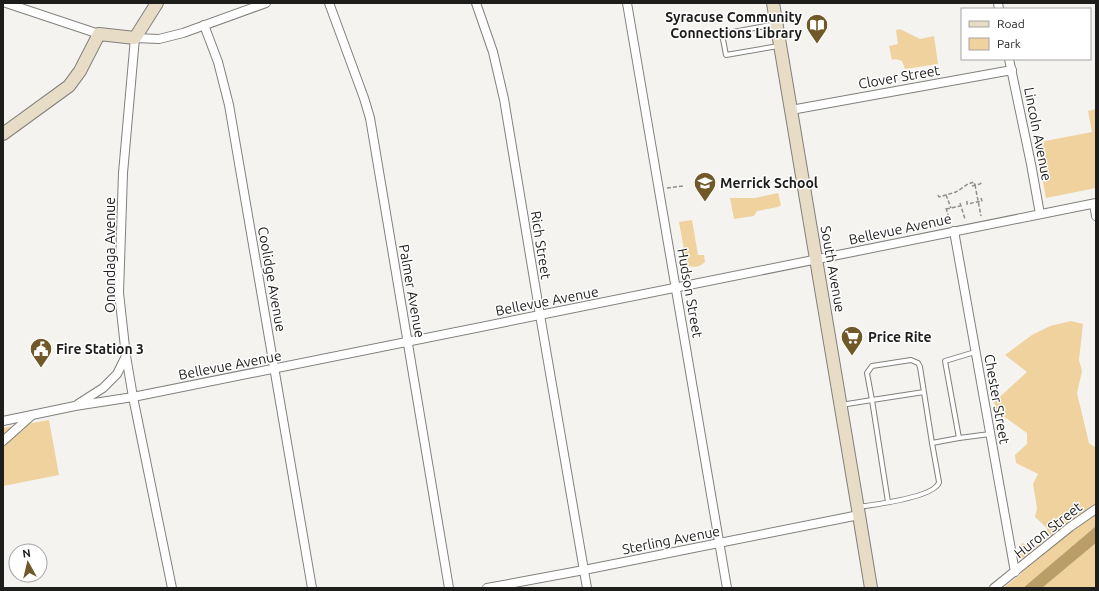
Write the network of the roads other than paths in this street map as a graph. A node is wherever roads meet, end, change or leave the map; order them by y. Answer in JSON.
{"nodes":[{"id":1,"x":6,"y":3,"type":"edge"},
{"id":2,"x":156,"y":3,"type":"edge"},
{"id":3,"x":266,"y":3,"type":"edge"},
{"id":4,"x":329,"y":3,"type":"edge"},
{"id":5,"x":476,"y":3,"type":"edge"},
{"id":6,"x":627,"y":3,"type":"edge"},
{"id":7,"x":772,"y":3,"type":"edge"},
{"id":8,"x":776,"y":24,"type":"junction"},
{"id":9,"x":204,"y":25,"type":"junction"},
{"id":10,"x":99,"y":34,"type":"junction"},
{"id":11,"x":134,"y":38,"type":"junction"},
{"id":12,"x":780,"y":45,"type":"junction"},
{"id":13,"x":1009,"y":60,"type":"edge"},
{"id":14,"x":1012,"y":70,"type":"junction"},
{"id":15,"x":791,"y":110,"type":"junction"},
{"id":16,"x":3,"y":134,"type":"edge"},
{"id":17,"x":1095,"y":204,"type":"edge"},
{"id":18,"x":1040,"y":214,"type":"junction"},
{"id":19,"x":1096,"y":216,"type":"edge"},
{"id":20,"x":954,"y":231,"type":"junction"},
{"id":21,"x":816,"y":260,"type":"junction"},
{"id":22,"x":676,"y":288,"type":"junction"},
{"id":23,"x":540,"y":315,"type":"junction"},
{"id":24,"x":407,"y":342,"type":"junction"},
{"id":25,"x":976,"y":352,"type":"junction"},
{"id":26,"x":126,"y":356,"type":"junction"},
{"id":27,"x":274,"y":369,"type":"junction"},
{"id":28,"x":924,"y":392,"type":"junction"},
{"id":29,"x":133,"y":397,"type":"junction"},
{"id":30,"x":872,"y":400,"type":"junction"},
{"id":31,"x":841,"y":405,"type":"junction"},
{"id":32,"x":75,"y":406,"type":"junction"},
{"id":33,"x":32,"y":416,"type":"junction"},
{"id":34,"x":3,"y":421,"type":"edge"},
{"id":35,"x":990,"y":434,"type":"junction"},
{"id":36,"x":959,"y":438,"type":"junction"},
{"id":37,"x":3,"y":441,"type":"edge"},
{"id":38,"x":932,"y":443,"type":"junction"},
{"id":39,"x":888,"y":502,"type":"junction"},
{"id":40,"x":1096,"y":509,"type":"edge"},
{"id":41,"x":859,"y":511,"type":"junction"},
{"id":42,"x":720,"y":543,"type":"junction"},
{"id":43,"x":584,"y":570,"type":"junction"},
{"id":44,"x":1015,"y":572,"type":"junction"},
{"id":45,"x":172,"y":588,"type":"edge"},
{"id":46,"x":312,"y":588,"type":"edge"},
{"id":47,"x":449,"y":588,"type":"edge"},
{"id":48,"x":487,"y":588,"type":"edge"},
{"id":49,"x":587,"y":588,"type":"edge"},
{"id":50,"x":727,"y":588,"type":"edge"},
{"id":51,"x":871,"y":588,"type":"edge"},
{"id":52,"x":994,"y":588,"type":"edge"}],
"edges":[{"from":1,"to":10,"type":"street"},
{"from":2,"to":11,"type":"main road"},
{"from":3,"to":9,"type":"street"},
{"from":4,"to":24,"type":"street","name":"Palmer Avenue"},
{"from":5,"to":23,"type":"street","name":"Rich Street"},
{"from":6,"to":22,"type":"street","name":"Hudson Street"},
{"from":7,"to":8,"type":"main road","name":"South Avenue"},
{"from":8,"to":12,"type":"main road","name":"South Avenue"},
{"from":8,"to":12,"type":"lane"},
{"from":9,"to":11,"type":"street"},
{"from":9,"to":27,"type":"street","name":"Coolidge Avenue"},
{"from":10,"to":11,"type":"main road"},
{"from":10,"to":16,"type":"main road"},
{"from":11,"to":26,"type":"street","name":"Onondaga Avenue"},
{"from":12,"to":15,"type":"main road","name":"South Avenue"},
{"from":13,"to":14,"type":"street","name":"Lincoln Avenue"},
{"from":14,"to":15,"type":"street","name":"Clover Street"},
{"from":14,"to":18,"type":"street","name":"Lincoln Avenue"},
{"from":15,"to":21,"type":"main road","name":"South Avenue"},
{"from":17,"to":18,"type":"street","name":"Bellevue Avenue"},
{"from":17,"to":19,"type":"street"},
{"from":18,"to":20,"type":"street","name":"Bellevue Avenue"},
{"from":20,"to":21,"type":"street","name":"Bellevue Avenue"},
{"from":20,"to":25,"type":"street","name":"Chester Street"},
{"from":21,"to":22,"type":"street","name":"Bellevue Avenue"},
{"from":21,"to":31,"type":"main road","name":"South Avenue"},
{"from":22,"to":23,"type":"street","name":"Bellevue Avenue"},
{"from":22,"to":42,"type":"street","name":"Hudson Street"},
{"from":23,"to":24,"type":"street","name":"Bellevue Avenue"},
{"from":23,"to":43,"type":"street","name":"Rich Street"},
{"from":24,"to":27,"type":"street","name":"Bellevue Avenue"},
{"from":24,"to":47,"type":"street","name":"Palmer Avenue"},
{"from":25,"to":35,"type":"street","name":"Chester Street"},
{"from":25,"to":36,"type":"lane"},
{"from":26,"to":29,"type":"street","name":"Onondaga Avenue"},
{"from":26,"to":32,"type":"street"},
{"from":27,"to":29,"type":"street","name":"Bellevue Avenue"},
{"from":27,"to":46,"type":"street","name":"Coolidge Avenue"},
{"from":28,"to":30,"type":"lane"},
{"from":28,"to":30,"type":"lane"},
{"from":28,"to":38,"type":"lane"},
{"from":29,"to":32,"type":"street","name":"Bellevue Avenue"},
{"from":29,"to":45,"type":"street","name":"Onondaga Avenue"},
{"from":30,"to":31,"type":"lane"},
{"from":30,"to":39,"type":"lane"},
{"from":31,"to":41,"type":"main road","name":"South Avenue"},
{"from":32,"to":33,"type":"street","name":"Bellevue Avenue"},
{"from":33,"to":34,"type":"street","name":"Bellevue Avenue"},
{"from":33,"to":37,"type":"street"},
{"from":35,"to":36,"type":"lane"},
{"from":35,"to":44,"type":"street","name":"Chester Street"},
{"from":36,"to":38,"type":"lane"},
{"from":38,"to":39,"type":"lane"},
{"from":39,"to":41,"type":"lane"},
{"from":40,"to":44,"type":"street","name":"Huron Street"},
{"from":41,"to":42,"type":"street","name":"Sterling Avenue"},
{"from":41,"to":51,"type":"main road","name":"South Avenue"},
{"from":42,"to":43,"type":"street","name":"Sterling Avenue"},
{"from":42,"to":50,"type":"street","name":"Hudson Street"},
{"from":43,"to":48,"type":"street","name":"Sterling Avenue"},
{"from":43,"to":49,"type":"street","name":"Rich Street"},
{"from":44,"to":52,"type":"street","name":"Huron Street"}]}
